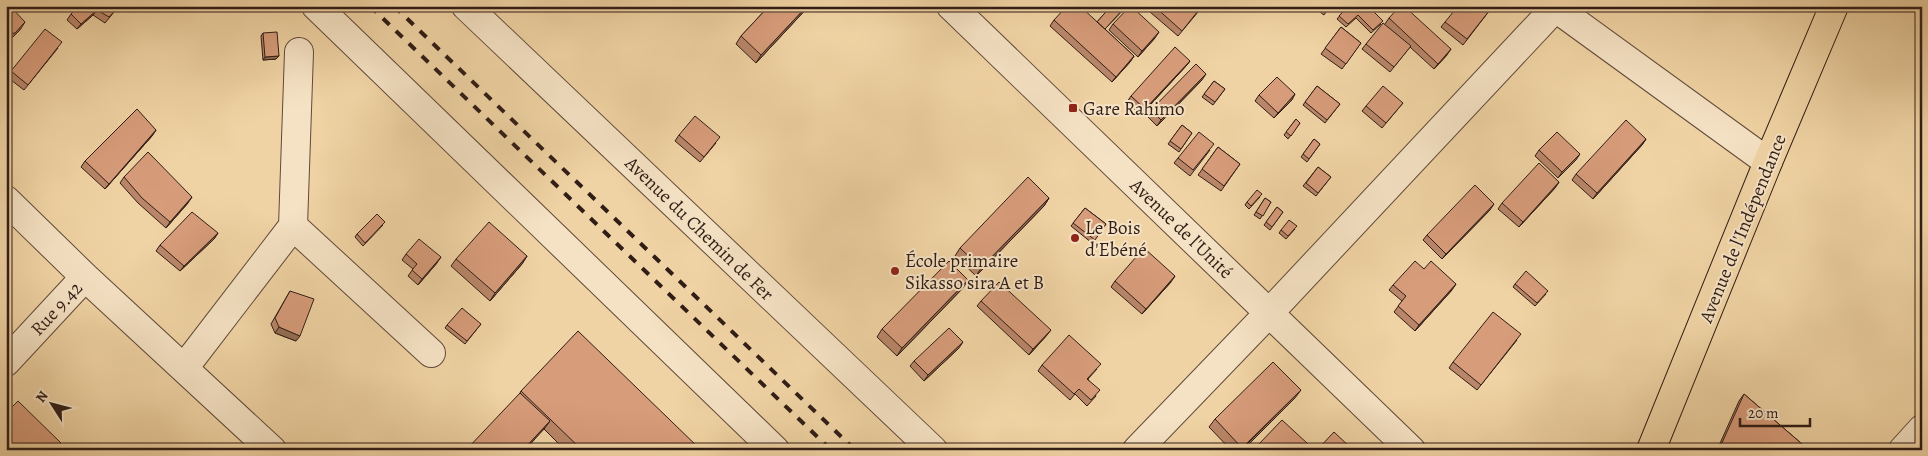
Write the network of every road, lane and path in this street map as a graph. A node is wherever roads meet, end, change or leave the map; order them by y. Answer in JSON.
{"nodes":[{"id":1,"x":316,"y":6,"type":"edge"},
{"id":2,"x":466,"y":6,"type":"edge"},
{"id":3,"x":951,"y":6,"type":"edge"},
{"id":4,"x":1834,"y":6,"type":"edge"},
{"id":5,"x":1555,"y":7,"type":"edge"},
{"id":6,"x":299,"y":52,"type":"dead end"},
{"id":7,"x":1768,"y":162,"type":"junction"},
{"id":8,"x":6,"y":200,"type":"edge"},
{"id":9,"x":293,"y":226,"type":"junction"},
{"id":10,"x":85,"y":277,"type":"junction"},
{"id":11,"x":1269,"y":313,"type":"junction"},
{"id":12,"x":430,"y":353,"type":"dead end"},
{"id":13,"x":6,"y":362,"type":"edge"},
{"id":14,"x":184,"y":368,"type":"junction"},
{"id":15,"x":1922,"y":429,"type":"edge"},
{"id":16,"x":272,"y":450,"type":"edge"},
{"id":17,"x":775,"y":450,"type":"edge"},
{"id":18,"x":933,"y":450,"type":"edge"},
{"id":19,"x":1137,"y":450,"type":"edge"},
{"id":20,"x":1412,"y":450,"type":"edge"},
{"id":21,"x":1651,"y":450,"type":"edge"},
{"id":22,"x":1902,"y":450,"type":"edge"}],
"edges":[{"from":1,"to":17,"type":"street"},
{"from":2,"to":18,"type":"street","name":"Avenue du Chemin de Fer"},
{"from":3,"to":11,"type":"street","name":"Avenue de l'Unité"},
{"from":4,"to":7,"type":"highway","name":"Avenue de l'Indépendance"},
{"from":5,"to":7,"type":"street"},
{"from":5,"to":11,"type":"street"},
{"from":6,"to":9,"type":"street"},
{"from":7,"to":21,"type":"highway","name":"Avenue de l'Indépendance"},
{"from":8,"to":10,"type":"street"},
{"from":9,"to":12,"type":"street"},
{"from":9,"to":14,"type":"street"},
{"from":10,"to":13,"type":"street","name":"Rue 9.42"},
{"from":10,"to":14,"type":"street"},
{"from":11,"to":19,"type":"street"},
{"from":11,"to":20,"type":"street","name":"Avenue de l'Unité"},
{"from":14,"to":16,"type":"street"},
{"from":15,"to":22,"type":"street"}]}
